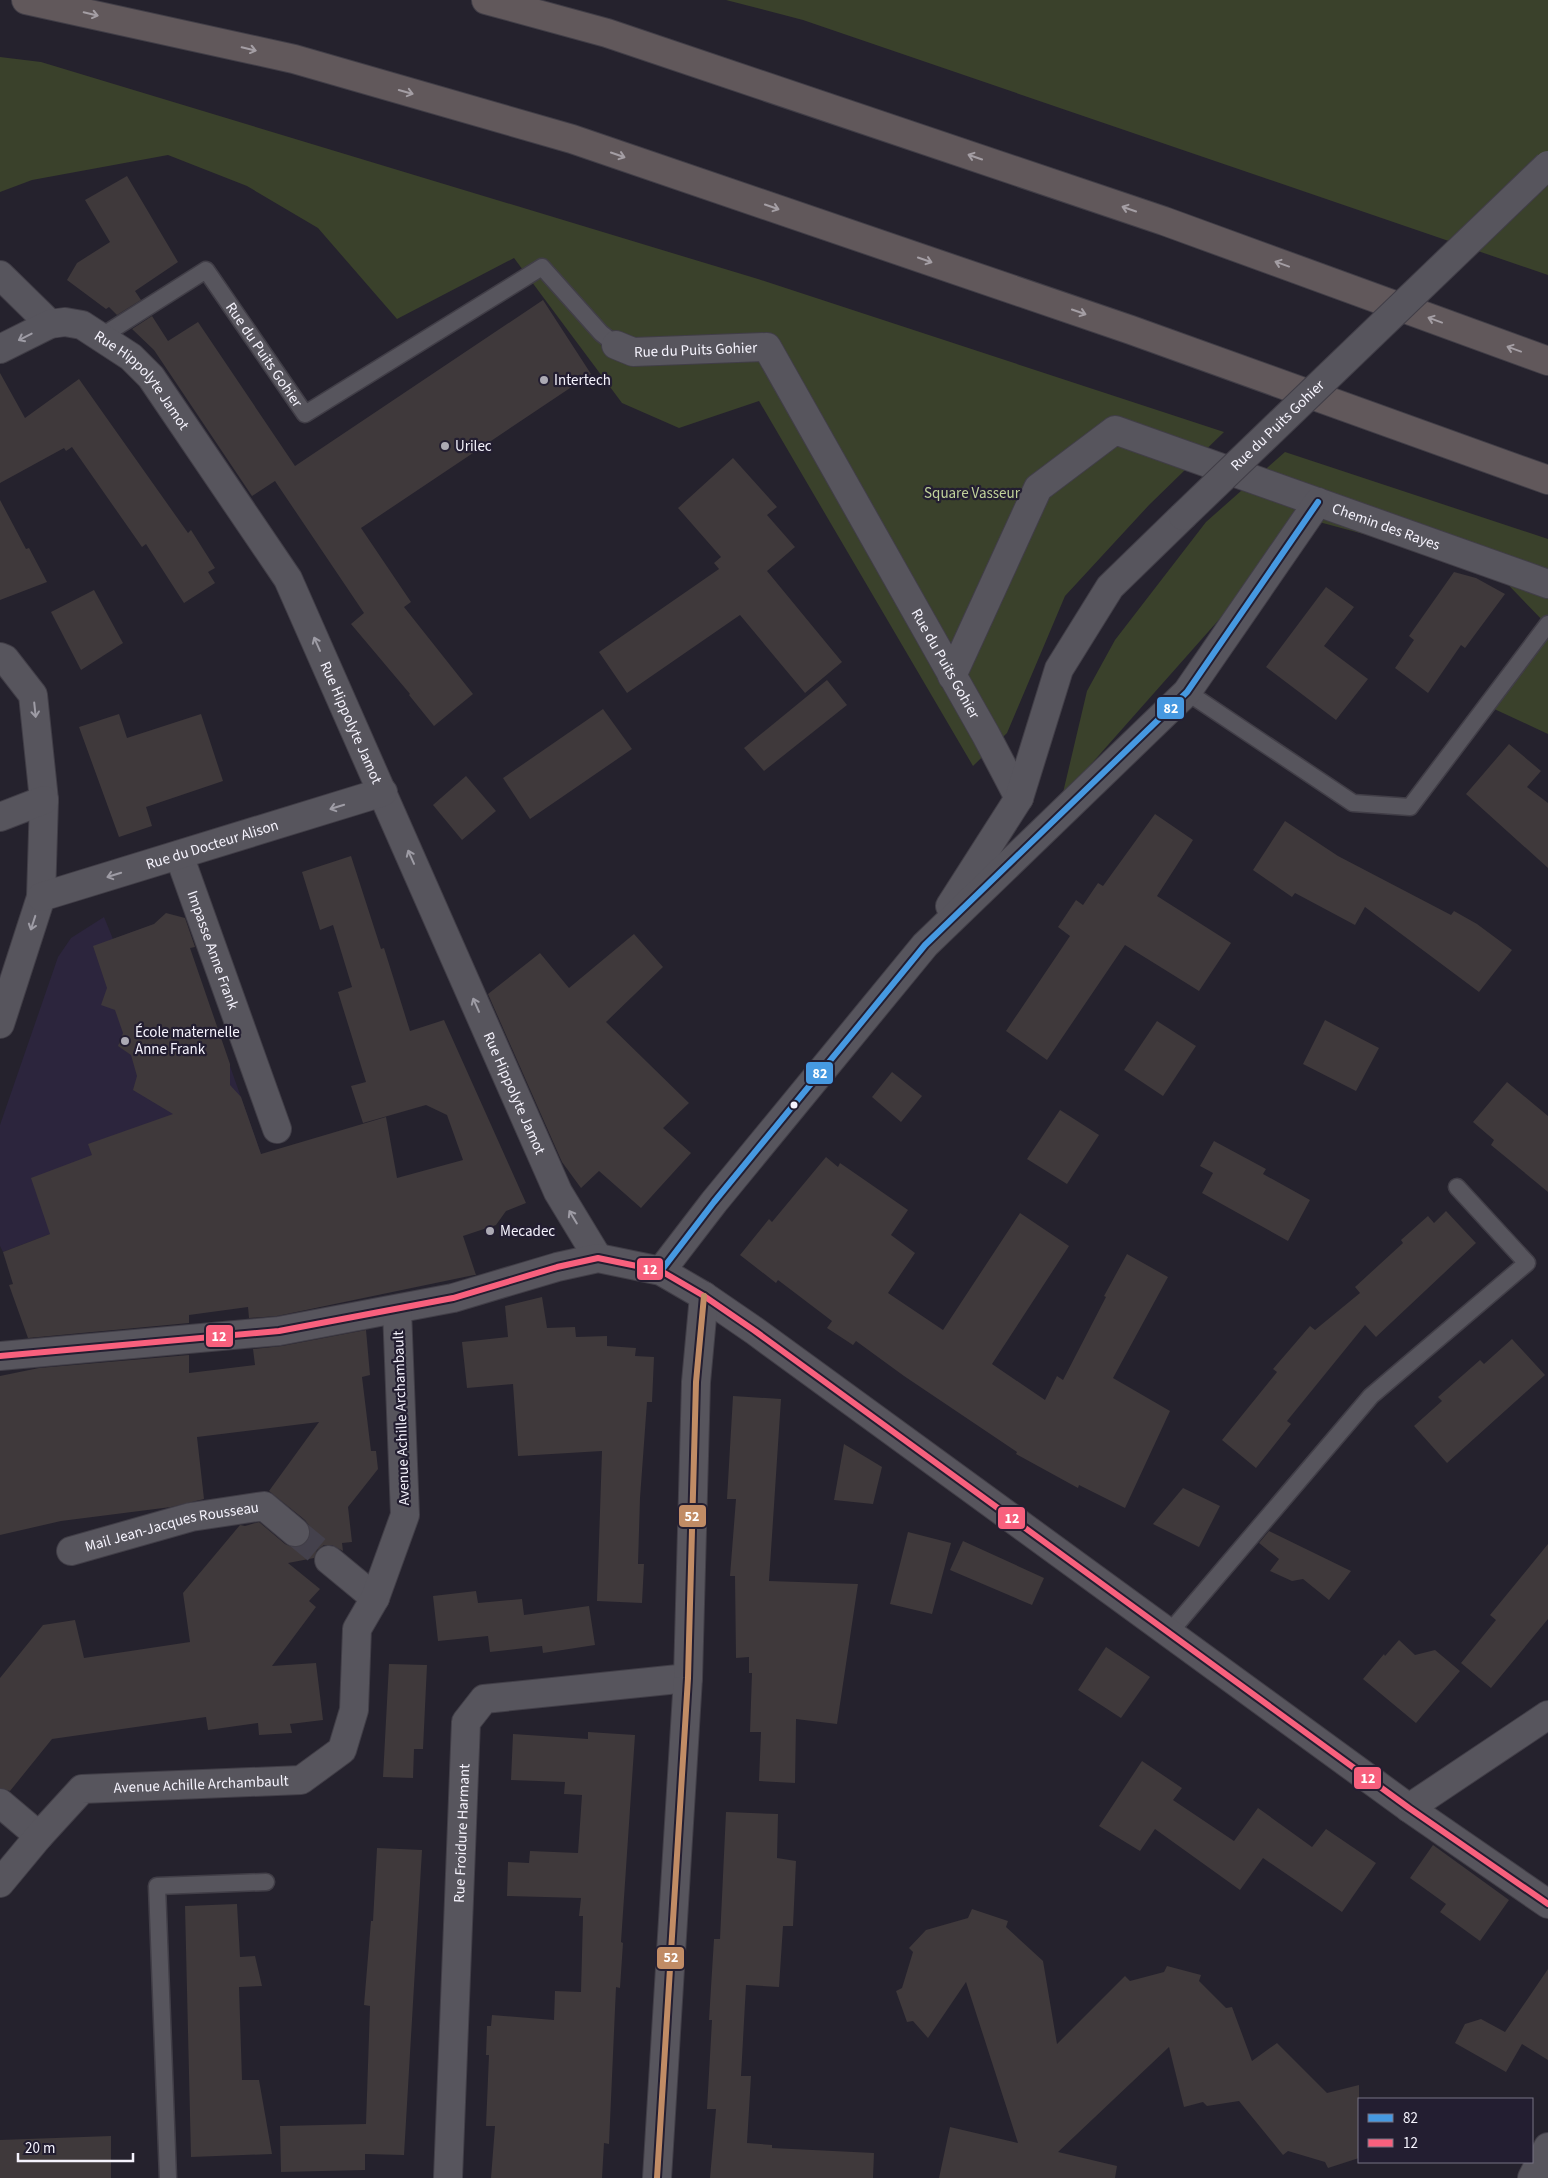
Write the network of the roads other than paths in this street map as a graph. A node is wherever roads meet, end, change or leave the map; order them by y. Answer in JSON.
{"nodes":[{"id":1,"x":26,"y":0,"type":"edge"},
{"id":2,"x":486,"y":0,"type":"edge"},
{"id":3,"x":1548,"y":165,"type":"edge"},
{"id":4,"x":0,"y":275,"type":"edge"},
{"id":5,"x":50,"y":324,"type":"junction"},
{"id":6,"x":102,"y":336,"type":"junction"},
{"id":7,"x":616,"y":345,"type":"joint"},
{"id":8,"x":0,"y":349,"type":"edge"},
{"id":9,"x":1548,"y":361,"type":"edge"},
{"id":10,"x":1548,"y":480,"type":"edge"},
{"id":11,"x":1318,"y":502,"type":"junction"},
{"id":12,"x":1548,"y":584,"type":"edge"},
{"id":13,"x":1548,"y":624,"type":"edge"},
{"id":14,"x":0,"y":657,"type":"edge"},
{"id":15,"x":952,"y":676,"type":"junction"},
{"id":16,"x":1187,"y":692,"type":"junction"},
{"id":17,"x":383,"y":792,"type":"junction"},
{"id":18,"x":1019,"y":798,"type":"junction"},
{"id":19,"x":44,"y":800,"type":"junction"},
{"id":20,"x":0,"y":816,"type":"edge"},
{"id":21,"x":179,"y":855,"type":"junction"},
{"id":22,"x":41,"y":897,"type":"junction"},
{"id":23,"x":925,"y":945,"type":"junction"},
{"id":24,"x":0,"y":1024,"type":"edge"},
{"id":25,"x":277,"y":1130,"type":"dead end"},
{"id":26,"x":1457,"y":1187,"type":"dead end"},
{"id":27,"x":598,"y":1258,"type":"junction"},
{"id":28,"x":660,"y":1271,"type":"junction"},
{"id":29,"x":704,"y":1296,"type":"junction"},
{"id":30,"x":397,"y":1310,"type":"junction"},
{"id":31,"x":0,"y":1356,"type":"edge"},
{"id":32,"x":295,"y":1532,"type":"tunnel mouth"},
{"id":33,"x":71,"y":1551,"type":"dead end"},
{"id":34,"x":328,"y":1560,"type":"tunnel mouth"},
{"id":35,"x":375,"y":1598,"type":"junction"},
{"id":36,"x":1169,"y":1633,"type":"junction"},
{"id":37,"x":688,"y":1678,"type":"junction"},
{"id":38,"x":1548,"y":1715,"type":"edge"},
{"id":39,"x":0,"y":1804,"type":"edge"},
{"id":40,"x":1408,"y":1808,"type":"junction"},
{"id":41,"x":39,"y":1836,"type":"junction"},
{"id":42,"x":266,"y":1882,"type":"dead end"},
{"id":43,"x":0,"y":1883,"type":"edge"},
{"id":44,"x":1548,"y":1904,"type":"edge"},
{"id":45,"x":1548,"y":2147,"type":"edge"},
{"id":46,"x":168,"y":2178,"type":"edge"},
{"id":47,"x":448,"y":2178,"type":"edge"},
{"id":48,"x":657,"y":2178,"type":"edge"},
{"id":49,"x":1532,"y":2178,"type":"edge"}],
"edges":[{"from":1,"to":10,"type":"highway","one_way":true},
{"from":9,"to":2,"type":"highway","one_way":true},
{"from":3,"to":18,"type":"street","name":"Rue du Puits Gohier","bridge":true},
{"from":4,"to":5,"type":"street"},
{"from":5,"to":6,"type":"street","name":"Rue Hippolyte Jamot"},
{"from":5,"to":8,"type":"street","one_way":true},
{"from":6,"to":7,"type":"lane","name":"Rue du Puits Gohier"},
{"from":17,"to":6,"type":"street","name":"Rue Hippolyte Jamot","one_way":true},
{"from":7,"to":15,"type":"street","name":"Rue du Puits Gohier"},
{"from":11,"to":12,"type":"street","name":"Chemin des Rayes"},
{"from":11,"to":15,"type":"street","name":"Chemin des Rayes"},
{"from":11,"to":16,"type":"street","name":"Rue du Puits Gohier"},
{"from":13,"to":16,"type":"lane"},
{"from":14,"to":19,"type":"street","one_way":true},
{"from":15,"to":18,"type":"street","name":"Rue du Puits Gohier"},
{"from":16,"to":23,"type":"street","name":"Rue du Puits Gohier"},
{"from":17,"to":21,"type":"street","name":"Rue du Docteur Alison","one_way":true},
{"from":27,"to":17,"type":"street","name":"Rue Hippolyte Jamot","one_way":true},
{"from":18,"to":23,"type":"street","name":"Rue du Puits Gohier"},
{"from":19,"to":20,"type":"street"},
{"from":19,"to":22,"type":"street"},
{"from":21,"to":22,"type":"street","name":"Rue du Docteur Alison","one_way":true},
{"from":21,"to":25,"type":"street","name":"Impasse Anne Frank"},
{"from":22,"to":24,"type":"street","one_way":true},
{"from":23,"to":28,"type":"street","name":"Rue du Puits Gohier"},
{"from":26,"to":36,"type":"lane"},
{"from":27,"to":28,"type":"street"},
{"from":27,"to":30,"type":"street"},
{"from":28,"to":29,"type":"street"},
{"from":29,"to":36,"type":"street"},
{"from":29,"to":37,"type":"street"},
{"from":30,"to":31,"type":"street"},
{"from":30,"to":35,"type":"street","name":"Avenue Achille Archambault"},
{"from":32,"to":33,"type":"street","name":"Mail Jean-Jacques Rousseau"},
{"from":34,"to":35,"type":"street"},
{"from":35,"to":41,"type":"street","name":"Avenue Achille Archambault"},
{"from":36,"to":40,"type":"street"},
{"from":37,"to":47,"type":"street","name":"Rue Froidure Harmant"},
{"from":37,"to":48,"type":"street"},
{"from":38,"to":40,"type":"street"},
{"from":39,"to":41,"type":"street"},
{"from":40,"to":44,"type":"street"},
{"from":41,"to":43,"type":"street","name":"Avenue Achille Archambault"},
{"from":42,"to":46,"type":"lane"},
{"from":45,"to":49,"type":"street"}]}
